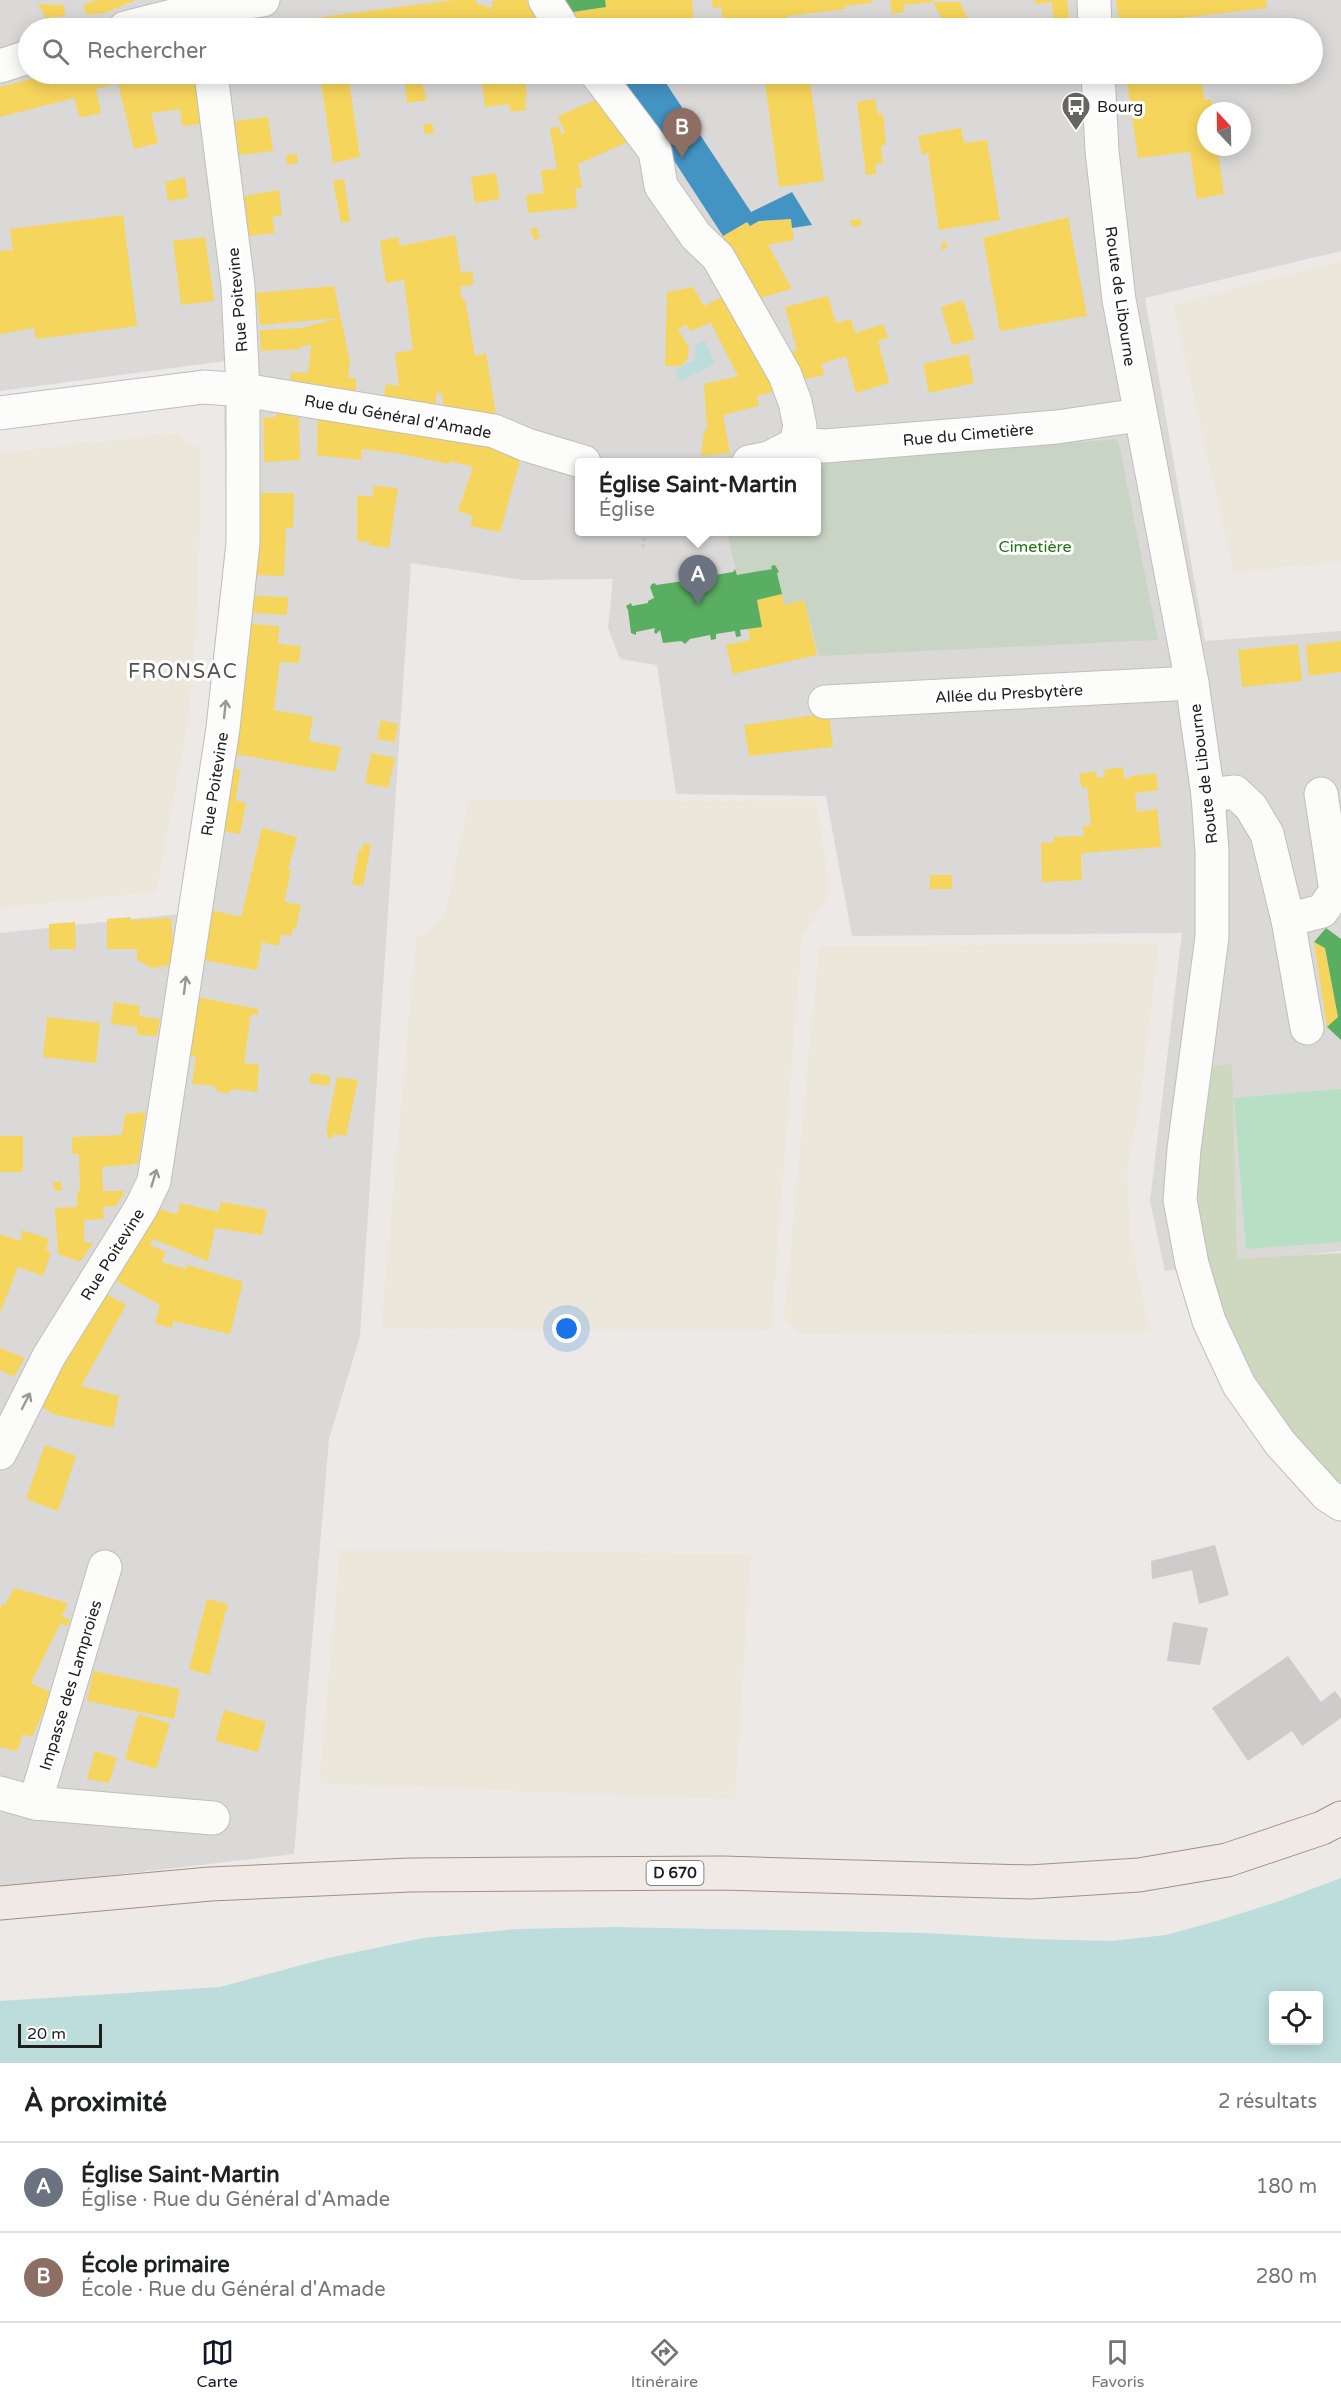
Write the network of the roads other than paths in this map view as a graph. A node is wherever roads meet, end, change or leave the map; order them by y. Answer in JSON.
{"nodes":[{"id":1,"x":263,"y":0,"type":"edge"},
{"id":2,"x":545,"y":0,"type":"edge"},
{"id":3,"x":1094,"y":0,"type":"edge"},
{"id":4,"x":205,"y":12,"type":"edge"},
{"id":5,"x":175,"y":18,"type":"edge"},
{"id":6,"x":557,"y":18,"type":"edge"},
{"id":7,"x":1095,"y":18,"type":"edge"},
{"id":8,"x":18,"y":60,"type":"edge"},
{"id":9,"x":0,"y":66,"type":"edge"},
{"id":10,"x":212,"y":84,"type":"edge"},
{"id":11,"x":605,"y":84,"type":"edge"},
{"id":12,"x":1099,"y":84,"type":"edge"},
{"id":13,"x":243,"y":390,"type":"junction"},
{"id":14,"x":0,"y":413,"type":"edge"},
{"id":15,"x":1139,"y":415,"type":"junction"},
{"id":16,"x":796,"y":444,"type":"junction"},
{"id":17,"x":769,"y":458,"type":"edge"},
{"id":18,"x":575,"y":459,"type":"edge"},
{"id":19,"x":1192,"y":683,"type":"junction"},
{"id":20,"x":825,"y":702,"type":"dead end"},
{"id":21,"x":1321,"y":794,"type":"dead end"},
{"id":22,"x":1208,"y":795,"type":"junction"},
{"id":23,"x":1288,"y":920,"type":"junction"},
{"id":24,"x":1307,"y":1028,"type":"dead end"},
{"id":25,"x":0,"y":1453,"type":"edge"},
{"id":26,"x":1341,"y":1504,"type":"edge"},
{"id":27,"x":105,"y":1567,"type":"dead end"},
{"id":28,"x":0,"y":1793,"type":"edge"},
{"id":29,"x":35,"y":1803,"type":"junction"},
{"id":30,"x":213,"y":1818,"type":"dead end"},
{"id":31,"x":1341,"y":1818,"type":"edge"},
{"id":32,"x":0,"y":1903,"type":"edge"}],
"edges":[{"from":1,"to":4,"type":"street"},
{"from":2,"to":6,"type":"street"},
{"from":3,"to":7,"type":"street"},
{"from":4,"to":5,"type":"street"},
{"from":8,"to":9,"type":"street"},
{"from":10,"to":13,"type":"street","name":"Rue Poitevine"},
{"from":11,"to":16,"type":"street"},
{"from":12,"to":15,"type":"street","name":"Route de Libourne"},
{"from":13,"to":14,"type":"street","name":"Rue du Général d'Amade"},
{"from":13,"to":18,"type":"street","name":"Rue du Général d'Amade"},
{"from":25,"to":13,"type":"street","name":"Rue Poitevine","one_way":true},
{"from":15,"to":16,"type":"street","name":"Rue du Cimetière"},
{"from":15,"to":19,"type":"street","name":"Route de Libourne"},
{"from":16,"to":17,"type":"street"},
{"from":19,"to":20,"type":"street","name":"Allée du Presbytère"},
{"from":19,"to":22,"type":"street","name":"Route de Libourne"},
{"from":21,"to":23,"type":"street"},
{"from":22,"to":23,"type":"street"},
{"from":22,"to":26,"type":"street","name":"Route de Libourne"},
{"from":23,"to":24,"type":"street"},
{"from":27,"to":29,"type":"street","name":"Impasse des Lamproies"},
{"from":28,"to":29,"type":"street"},
{"from":29,"to":30,"type":"street"},
{"from":31,"to":32,"type":"main road","number":"D 670"}]}
